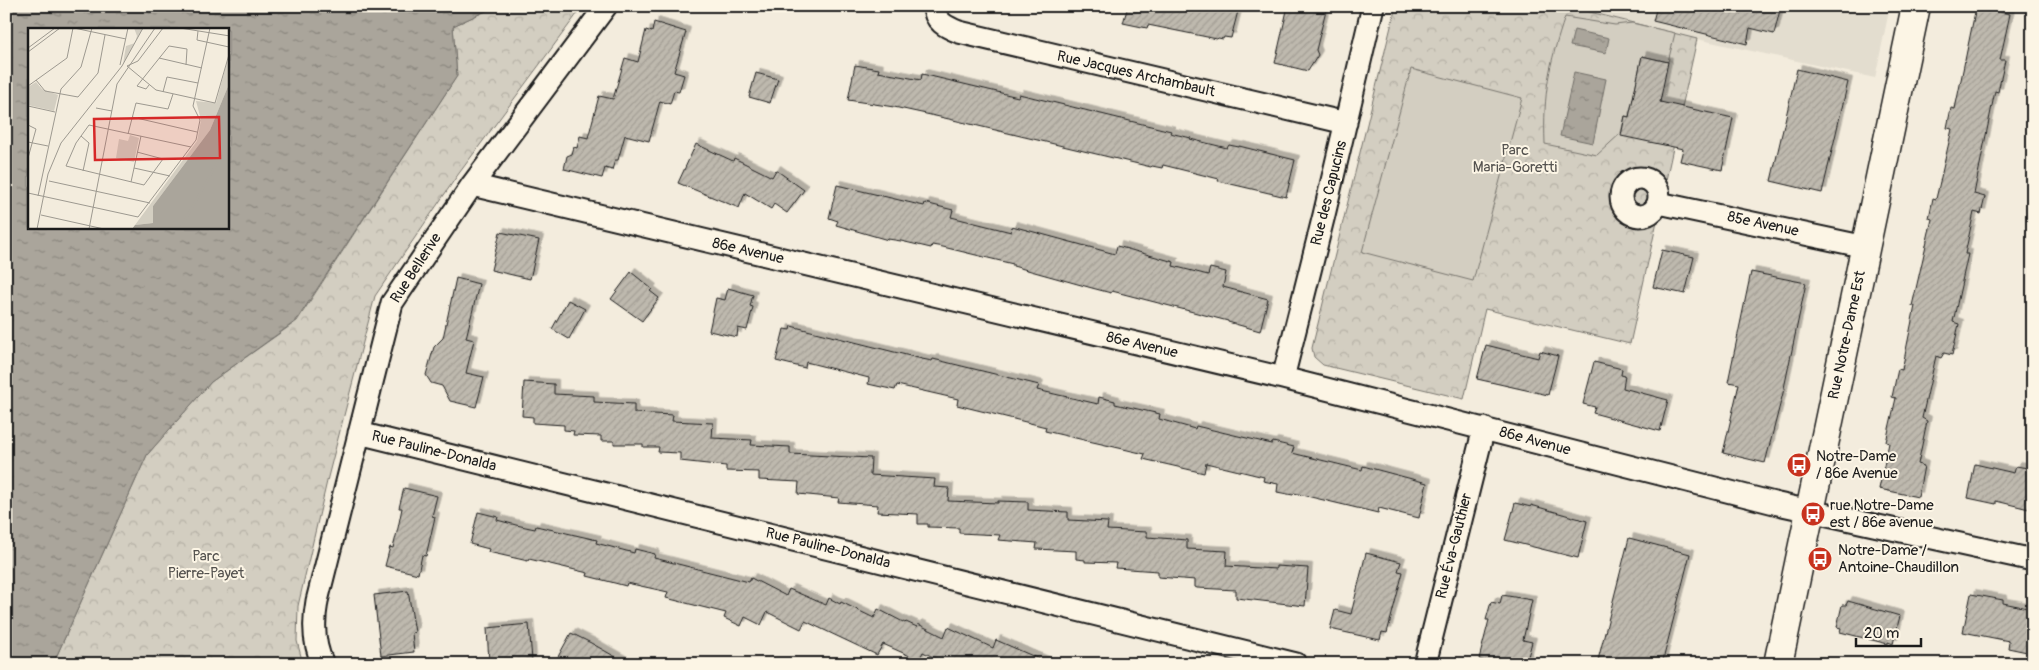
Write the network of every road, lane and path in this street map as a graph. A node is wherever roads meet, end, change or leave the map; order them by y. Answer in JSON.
{"nodes":[{"id":1,"x":606,"y":6,"type":"edge"},
{"id":2,"x":1373,"y":6,"type":"edge"},
{"id":3,"x":1916,"y":6,"type":"edge"},
{"id":4,"x":934,"y":9,"type":"edge"},
{"id":5,"x":1346,"y":123,"type":"junction"},
{"id":6,"x":472,"y":185,"type":"junction"},
{"id":7,"x":1659,"y":203,"type":"dead end"},
{"id":8,"x":1866,"y":247,"type":"junction"},
{"id":9,"x":1283,"y":378,"type":"junction"},
{"id":10,"x":1484,"y":428,"type":"junction"},
{"id":11,"x":359,"y":433,"type":"junction"},
{"id":12,"x":1810,"y":510,"type":"junction"},
{"id":13,"x":2033,"y":560,"type":"edge"},
{"id":14,"x":323,"y":664,"type":"edge"},
{"id":15,"x":1296,"y":664,"type":"edge"},
{"id":16,"x":1425,"y":664,"type":"edge"},
{"id":17,"x":1778,"y":664,"type":"edge"}],
"edges":[{"from":1,"to":6,"type":"street","name":"Rue Bellerive"},
{"from":2,"to":5,"type":"street","name":"Rue des Capucins"},
{"from":3,"to":8,"type":"main road","name":"Rue Notre-Dame Est"},
{"from":4,"to":5,"type":"street","name":"Rue Jacques Archambault"},
{"from":5,"to":9,"type":"street","name":"Rue des Capucins"},
{"from":6,"to":9,"type":"street","name":"86e Avenue"},
{"from":6,"to":11,"type":"street","name":"Rue Bellerive"},
{"from":7,"to":8,"type":"street","name":"85e Avenue"},
{"from":8,"to":12,"type":"main road","name":"Rue Notre-Dame Est"},
{"from":9,"to":10,"type":"street","name":"86e Avenue"},
{"from":10,"to":12,"type":"street","name":"86e Avenue"},
{"from":10,"to":16,"type":"street","name":"Rue Éva-Gauthier"},
{"from":11,"to":14,"type":"street","name":"Rue Bellerive"},
{"from":11,"to":15,"type":"street","name":"Rue Pauline-Donalda"},
{"from":12,"to":13,"type":"street","name":"86e Avenue"},
{"from":12,"to":17,"type":"main road","name":"Rue Notre-Dame Est"}]}
